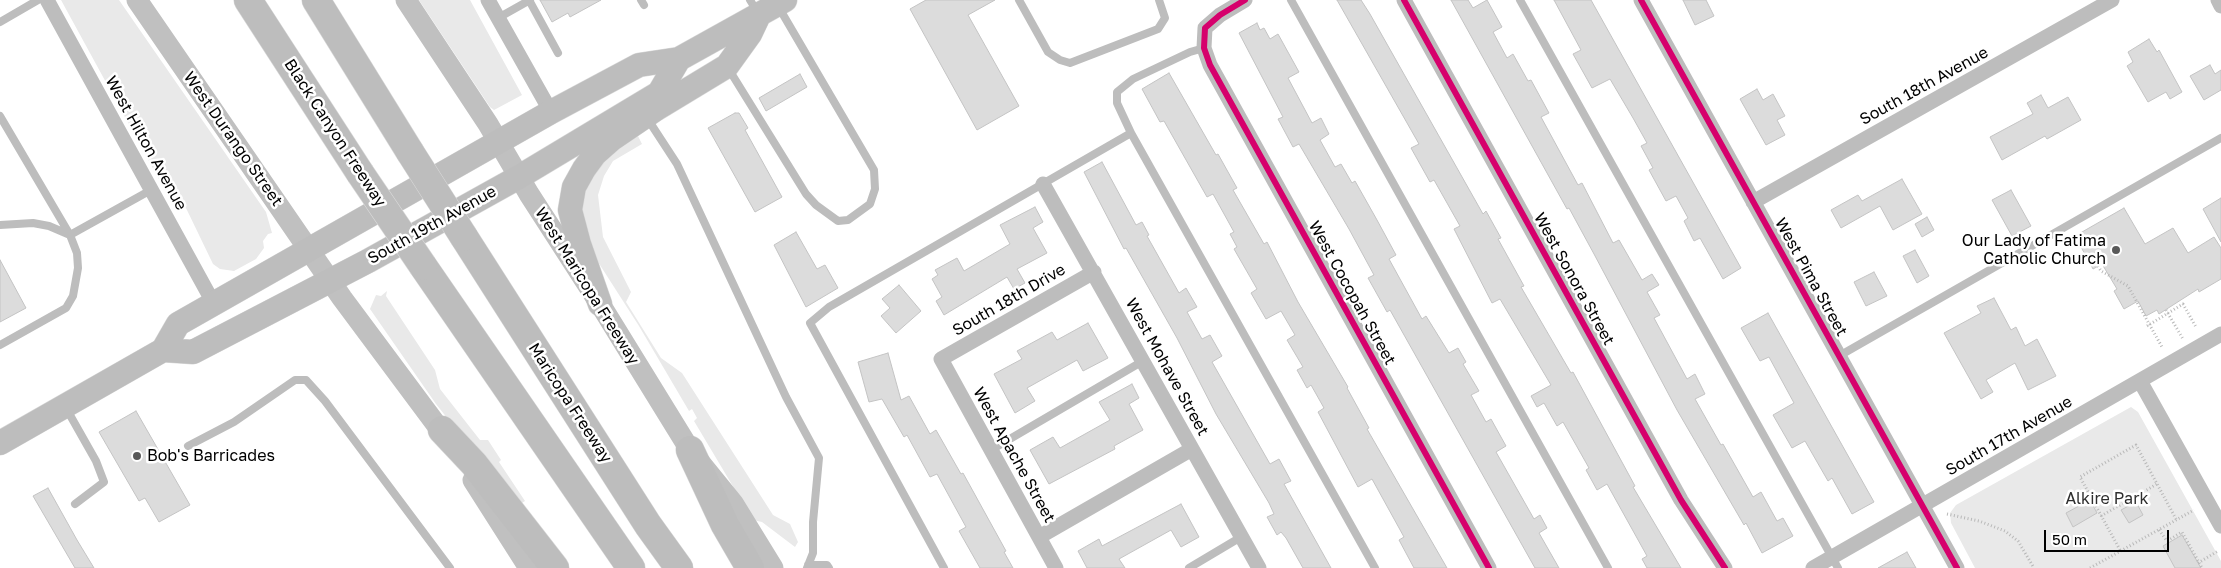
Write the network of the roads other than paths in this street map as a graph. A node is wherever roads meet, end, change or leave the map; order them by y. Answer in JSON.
{"nodes":[{"id":1,"x":38,"y":0,"type":"edge"},
{"id":2,"x":47,"y":0,"type":"edge"},
{"id":3,"x":137,"y":0,"type":"edge"},
{"id":4,"x":248,"y":0,"type":"edge"},
{"id":5,"x":316,"y":0,"type":"edge"},
{"id":6,"x":406,"y":0,"type":"edge"},
{"id":7,"x":488,"y":0,"type":"edge"},
{"id":8,"x":529,"y":0,"type":"edge"},
{"id":9,"x":1019,"y":0,"type":"edge"},
{"id":10,"x":1159,"y":0,"type":"edge"},
{"id":11,"x":1245,"y":0,"type":"edge"},
{"id":12,"x":1291,"y":0,"type":"edge"},
{"id":13,"x":1404,"y":0,"type":"edge"},
{"id":14,"x":1520,"y":0,"type":"edge"},
{"id":15,"x":1641,"y":0,"type":"edge"},
{"id":16,"x":2112,"y":0,"type":"edge"},
{"id":17,"x":2218,"y":0,"type":"edge"},
{"id":18,"x":768,"y":5,"type":"edge"},
{"id":19,"x":2221,"y":6,"type":"edge"},
{"id":20,"x":498,"y":18,"type":"junction"},
{"id":21,"x":0,"y":22,"type":"edge"},
{"id":22,"x":1204,"y":48,"type":"junction"},
{"id":23,"x":558,"y":53,"type":"dead end"},
{"id":24,"x":678,"y":59,"type":"junction"},
{"id":25,"x":727,"y":66,"type":"junction"},
{"id":26,"x":551,"y":112,"type":"junction"},
{"id":27,"x":0,"y":116,"type":"edge"},
{"id":28,"x":646,"y":116,"type":"junction"},
{"id":29,"x":1131,"y":133,"type":"junction"},
{"id":30,"x":2221,"y":138,"type":"edge"},
{"id":31,"x":498,"y":142,"type":"junction"},
{"id":32,"x":519,"y":177,"type":"junction"},
{"id":33,"x":1043,"y":184,"type":"junction"},
{"id":34,"x":151,"y":190,"type":"junction"},
{"id":35,"x":1753,"y":202,"type":"junction"},
{"id":36,"x":0,"y":225,"type":"edge"},
{"id":37,"x":70,"y":235,"type":"junction"},
{"id":38,"x":309,"y":249,"type":"junction"},
{"id":39,"x":1094,"y":272,"type":"junction"},
{"id":40,"x":329,"y":279,"type":"junction"},
{"id":41,"x":214,"y":304,"type":"junction"},
{"id":42,"x":600,"y":304,"type":"junction"},
{"id":43,"x":2221,"y":334,"type":"edge"},
{"id":44,"x":0,"y":345,"type":"edge"},
{"id":45,"x":163,"y":350,"type":"junction"},
{"id":46,"x":1840,"y":356,"type":"junction"},
{"id":47,"x":941,"y":359,"type":"joint"},
{"id":48,"x":1143,"y":361,"type":"junction"},
{"id":49,"x":2140,"y":381,"type":"junction"},
{"id":50,"x":64,"y":406,"type":"junction"},
{"id":51,"x":442,"y":430,"type":"junction"},
{"id":52,"x":0,"y":443,"type":"edge"},
{"id":53,"x":188,"y":446,"type":"dead end"},
{"id":54,"x":1192,"y":449,"type":"junction"},
{"id":55,"x":690,"y":450,"type":"junction"},
{"id":56,"x":991,"y":450,"type":"junction"},
{"id":57,"x":75,"y":504,"type":"dead end"},
{"id":58,"x":1921,"y":506,"type":"junction"},
{"id":59,"x":2221,"y":526,"type":"edge"},
{"id":60,"x":1039,"y":537,"type":"junction"},
{"id":61,"x":1241,"y":537,"type":"junction"},
{"id":62,"x":1835,"y":563,"type":"edge"},
{"id":63,"x":808,"y":567,"type":"edge"},
{"id":64,"x":450,"y":568,"type":"edge"},
{"id":65,"x":529,"y":568,"type":"edge"},
{"id":66,"x":556,"y":568,"type":"edge"},
{"id":67,"x":631,"y":568,"type":"edge"},
{"id":68,"x":679,"y":568,"type":"edge"},
{"id":69,"x":750,"y":568,"type":"edge"},
{"id":70,"x":773,"y":568,"type":"edge"},
{"id":71,"x":829,"y":568,"type":"edge"},
{"id":72,"x":944,"y":568,"type":"edge"},
{"id":73,"x":1056,"y":568,"type":"edge"},
{"id":74,"x":1188,"y":568,"type":"edge"},
{"id":75,"x":1259,"y":568,"type":"edge"},
{"id":76,"x":1375,"y":568,"type":"edge"},
{"id":77,"x":1489,"y":568,"type":"edge"},
{"id":78,"x":1608,"y":568,"type":"edge"},
{"id":79,"x":1725,"y":568,"type":"edge"},
{"id":80,"x":1813,"y":568,"type":"edge"},
{"id":81,"x":1957,"y":568,"type":"edge"}],
"edges":[{"from":1,"to":21,"type":"lane"},
{"from":2,"to":34,"type":"street","name":"West Hilton Avenue"},
{"from":3,"to":38,"type":"main road","name":"West Durango Street"},
{"from":4,"to":67,"type":"highway","name":"Black Canyon Freeway","bridge":true},
{"from":5,"to":68,"type":"highway","name":"Maricopa Freeway","bridge":true},
{"from":6,"to":31,"type":"main road","name":"West Maricopa Freeway"},
{"from":7,"to":20,"type":"street"},
{"from":8,"to":20,"type":"lane"},
{"from":8,"to":23,"type":"lane"},
{"from":9,"to":10,"type":"lane"},
{"from":11,"to":22,"type":"street","name":"West Cocopah Street"},
{"from":12,"to":78,"type":"lane"},
{"from":13,"to":79,"type":"street","name":"West Sonora Street"},
{"from":14,"to":62,"type":"lane"},
{"from":15,"to":35,"type":"street","name":"West Pima Street"},
{"from":16,"to":35,"type":"street","name":"South 18th Avenue"},
{"from":17,"to":19,"type":"street"},
{"from":18,"to":24,"type":"main road"},
{"from":18,"to":25,"type":"main road"},
{"from":18,"to":25,"type":"lane"},
{"from":20,"to":26,"type":"street"},
{"from":22,"to":29,"type":"lane"},
{"from":22,"to":77,"type":"street","name":"West Cocopah Street"},
{"from":24,"to":26,"type":"main road"},
{"from":24,"to":32,"type":"main road","name":"South 19th Avenue"},
{"from":25,"to":28,"type":"main road"},
{"from":26,"to":31,"type":"main road"},
{"from":27,"to":37,"type":"lane"},
{"from":28,"to":42,"type":"main road"},
{"from":28,"to":63,"type":"lane"},
{"from":29,"to":33,"type":"lane"},
{"from":29,"to":76,"type":"lane"},
{"from":30,"to":46,"type":"lane"},
{"from":31,"to":32,"type":"main road","name":"West Maricopa Freeway"},
{"from":31,"to":38,"type":"main road"},
{"from":32,"to":40,"type":"main road","name":"South 19th Avenue"},
{"from":32,"to":42,"type":"main road","name":"West Maricopa Freeway"},
{"from":33,"to":39,"type":"street","name":"West Mohave Street"},
{"from":33,"to":72,"type":"lane"},
{"from":34,"to":37,"type":"lane"},
{"from":34,"to":41,"type":"street","name":"West Hilton Avenue"},
{"from":35,"to":46,"type":"street","name":"West Pima Street"},
{"from":36,"to":37,"type":"lane"},
{"from":37,"to":44,"type":"lane"},
{"from":38,"to":40,"type":"main road","name":"West Durango Street"},
{"from":38,"to":41,"type":"main road"},
{"from":39,"to":47,"type":"street","name":"South 18th Drive"},
{"from":39,"to":48,"type":"street","name":"West Mohave Street"},
{"from":40,"to":45,"type":"main road","name":"South 19th Avenue"},
{"from":40,"to":51,"type":"main road"},
{"from":41,"to":45,"type":"main road"},
{"from":42,"to":55,"type":"main road","name":"West Maricopa Freeway"},
{"from":43,"to":49,"type":"street","name":"South 17th Avenue"},
{"from":45,"to":50,"type":"main road"},
{"from":46,"to":58,"type":"street","name":"West Pima Street"},
{"from":47,"to":56,"type":"street","name":"West Apache Street"},
{"from":48,"to":54,"type":"street","name":"West Mohave Street"},
{"from":48,"to":56,"type":"lane"},
{"from":49,"to":58,"type":"street","name":"South 17th Avenue"},
{"from":49,"to":59,"type":"street"},
{"from":50,"to":52,"type":"main road"},
{"from":50,"to":57,"type":"lane"},
{"from":51,"to":65,"type":"main road"},
{"from":51,"to":66,"type":"highway"},
{"from":53,"to":64,"type":"lane"},
{"from":54,"to":60,"type":"street"},
{"from":54,"to":61,"type":"street","name":"West Mohave Street"},
{"from":55,"to":69,"type":"highway"},
{"from":55,"to":70,"type":"main road","name":"West Maricopa Freeway"},
{"from":56,"to":60,"type":"street","name":"West Apache Street"},
{"from":58,"to":62,"type":"street","name":"South 17th Avenue"},
{"from":58,"to":81,"type":"street","name":"West Pima Street"},
{"from":60,"to":73,"type":"street","name":"West Apache Street"},
{"from":61,"to":74,"type":"lane"},
{"from":61,"to":75,"type":"street","name":"West Mohave Street"},
{"from":62,"to":80,"type":"street","name":"South 17th Avenue"},
{"from":63,"to":71,"type":"lane"}]}
